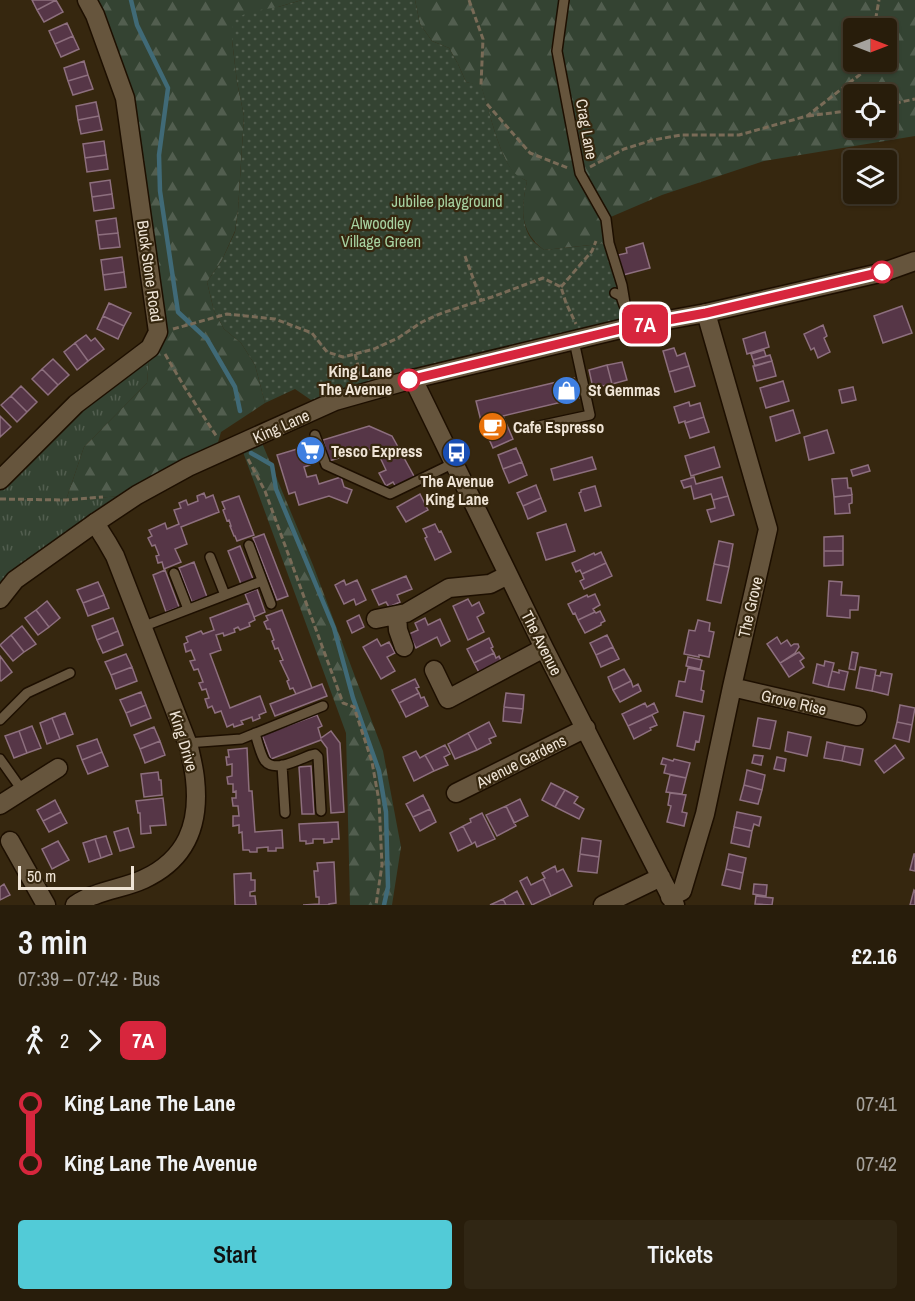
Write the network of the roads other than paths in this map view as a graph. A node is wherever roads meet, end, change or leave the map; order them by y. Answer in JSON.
{"nodes":[{"id":1,"x":87,"y":0,"type":"edge"},
{"id":2,"x":564,"y":0,"type":"edge"},
{"id":3,"x":915,"y":261,"type":"edge"},
{"id":4,"x":615,"y":293,"type":"dead end"},
{"id":5,"x":706,"y":313,"type":"junction"},
{"id":6,"x":629,"y":327,"type":"junction"},
{"id":7,"x":580,"y":339,"type":"junction"},
{"id":8,"x":413,"y":379,"type":"junction"},
{"id":9,"x":525,"y":429,"type":"dead end"},
{"id":10,"x":315,"y":435,"type":"dead end"},
{"id":11,"x":454,"y":463,"type":"junction"},
{"id":12,"x":0,"y":480,"type":"edge"},
{"id":13,"x":95,"y":523,"type":"junction"},
{"id":14,"x":249,"y":545,"type":"dead end"},
{"id":15,"x":210,"y":557,"type":"dead end"},
{"id":16,"x":174,"y":573,"type":"dead end"},
{"id":17,"x":508,"y":575,"type":"junction"},
{"id":18,"x":262,"y":581,"type":"junction"},
{"id":19,"x":225,"y":596,"type":"junction"},
{"id":20,"x":0,"y":599,"type":"edge"},
{"id":21,"x":271,"y":604,"type":"dead end"},
{"id":22,"x":188,"y":609,"type":"junction"},
{"id":23,"x":398,"y":615,"type":"junction"},
{"id":24,"x":376,"y":619,"type":"dead end"},
{"id":25,"x":142,"y":627,"type":"junction"},
{"id":26,"x":404,"y":646,"type":"dead end"},
{"id":27,"x":544,"y":648,"type":"junction"},
{"id":28,"x":434,"y":670,"type":"dead end"},
{"id":29,"x":70,"y":673,"type":"dead end"},
{"id":30,"x":732,"y":687,"type":"junction"},
{"id":31,"x":323,"y":706,"type":"dead end"},
{"id":32,"x":857,"y":716,"type":"dead end"},
{"id":33,"x":0,"y":720,"type":"edge"},
{"id":34,"x":586,"y":728,"type":"junction"},
{"id":35,"x":255,"y":733,"type":"junction"},
{"id":36,"x":187,"y":743,"type":"junction"},
{"id":37,"x":0,"y":759,"type":"edge"},
{"id":38,"x":282,"y":765,"type":"junction"},
{"id":39,"x":58,"y":768,"type":"dead end"},
{"id":40,"x":22,"y":790,"type":"junction"},
{"id":41,"x":456,"y":793,"type":"dead end"},
{"id":42,"x":0,"y":805,"type":"edge"},
{"id":43,"x":321,"y":811,"type":"dead end"},
{"id":44,"x":285,"y":813,"type":"dead end"},
{"id":45,"x":10,"y":841,"type":"dead end"},
{"id":46,"x":661,"y":877,"type":"junction"},
{"id":47,"x":672,"y":901,"type":"edge"},
{"id":48,"x":46,"y":905,"type":"edge"},
{"id":49,"x":75,"y":905,"type":"edge"},
{"id":50,"x":603,"y":905,"type":"edge"}],
"edges":[{"from":1,"to":12,"type":"street","name":"Buck Stone Road"},
{"from":2,"to":6,"type":"lane","name":"Crag Lane"},
{"from":3,"to":5,"type":"street","name":"King Lane"},
{"from":4,"to":6,"type":"lane"},
{"from":5,"to":6,"type":"street","name":"King Lane"},
{"from":5,"to":30,"type":"street","name":"The Grove"},
{"from":6,"to":7,"type":"street","name":"King Lane"},
{"from":7,"to":8,"type":"street","name":"King Lane"},
{"from":7,"to":9,"type":"lane"},
{"from":8,"to":11,"type":"street","name":"The Avenue"},
{"from":8,"to":13,"type":"street","name":"King Lane"},
{"from":10,"to":11,"type":"lane"},
{"from":11,"to":17,"type":"street","name":"The Avenue"},
{"from":13,"to":20,"type":"street","name":"King Lane"},
{"from":13,"to":25,"type":"street","name":"King Drive"},
{"from":14,"to":18,"type":"lane"},
{"from":15,"to":19,"type":"lane"},
{"from":16,"to":22,"type":"lane"},
{"from":17,"to":23,"type":"street"},
{"from":17,"to":27,"type":"street","name":"The Avenue"},
{"from":18,"to":19,"type":"lane"},
{"from":18,"to":21,"type":"lane"},
{"from":19,"to":22,"type":"lane"},
{"from":22,"to":25,"type":"lane"},
{"from":23,"to":24,"type":"street"},
{"from":23,"to":26,"type":"street"},
{"from":25,"to":36,"type":"street","name":"King Drive"},
{"from":27,"to":28,"type":"street"},
{"from":27,"to":34,"type":"street","name":"The Avenue"},
{"from":29,"to":33,"type":"lane"},
{"from":30,"to":32,"type":"street","name":"Grove Rise"},
{"from":30,"to":47,"type":"street","name":"The Grove"},
{"from":31,"to":35,"type":"lane"},
{"from":34,"to":41,"type":"street","name":"Avenue Gardens"},
{"from":34,"to":46,"type":"street","name":"The Avenue"},
{"from":35,"to":36,"type":"lane"},
{"from":35,"to":38,"type":"lane"},
{"from":36,"to":49,"type":"street","name":"King Drive"},
{"from":37,"to":40,"type":"lane"},
{"from":38,"to":43,"type":"lane"},
{"from":38,"to":44,"type":"lane"},
{"from":39,"to":40,"type":"street"},
{"from":40,"to":42,"type":"street"},
{"from":45,"to":48,"type":"street"},
{"from":46,"to":47,"type":"street","name":"The Avenue"},
{"from":46,"to":50,"type":"street"}]}
